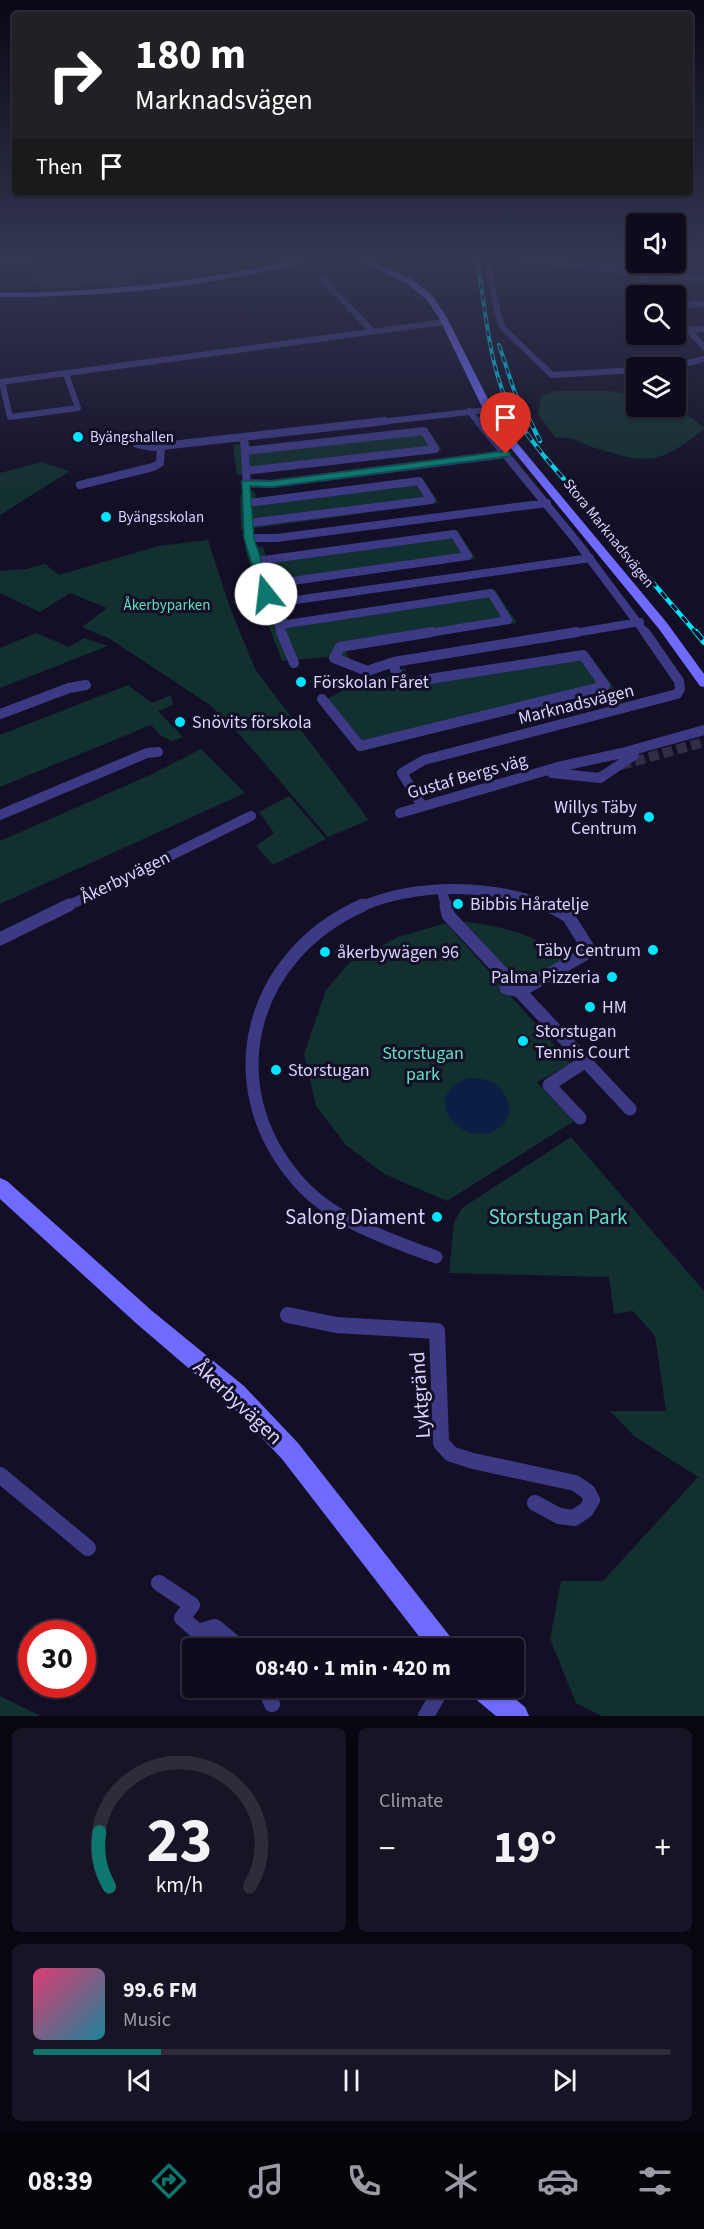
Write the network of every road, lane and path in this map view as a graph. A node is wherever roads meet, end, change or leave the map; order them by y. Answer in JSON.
{"nodes":[{"id":1,"x":308,"y":339,"type":"edge"},
{"id":2,"x":457,"y":339,"type":"edge"},
{"id":3,"x":515,"y":339,"type":"edge"},
{"id":4,"x":704,"y":359,"type":"edge"},
{"id":5,"x":686,"y":364,"type":"edge"},
{"id":6,"x":626,"y":371,"type":"edge"},
{"id":7,"x":66,"y":374,"type":"junction"},
{"id":8,"x":1,"y":382,"type":"edge"},
{"id":9,"x":492,"y":409,"type":"junction"},
{"id":10,"x":470,"y":411,"type":"junction"},
{"id":11,"x":244,"y":437,"type":"junction"},
{"id":12,"x":137,"y":444,"type":"dead end"},
{"id":13,"x":161,"y":446,"type":"junction"},
{"id":14,"x":245,"y":452,"type":"junction"},
{"id":15,"x":506,"y":454,"type":"junction"},
{"id":16,"x":246,"y":471,"type":"junction"},
{"id":17,"x":245,"y":483,"type":"junction"},
{"id":18,"x":80,"y":485,"type":"dead end"},
{"id":19,"x":248,"y":503,"type":"junction"},
{"id":20,"x":547,"y":503,"type":"junction"},
{"id":21,"x":249,"y":523,"type":"junction"},
{"id":22,"x":249,"y":538,"type":"junction"},
{"id":23,"x":590,"y":558,"type":"junction"},
{"id":24,"x":257,"y":561,"type":"junction"},
{"id":25,"x":264,"y":585,"type":"junction"},
{"id":26,"x":268,"y":604,"type":"junction"},
{"id":27,"x":640,"y":622,"type":"junction"},
{"id":28,"x":280,"y":625,"type":"junction"},
{"id":29,"x":663,"y":626,"type":"junction"},
{"id":30,"x":394,"y":662,"type":"junction"},
{"id":31,"x":294,"y":663,"type":"dead end"},
{"id":32,"x":704,"y":665,"type":"edge"},
{"id":33,"x":704,"y":683,"type":"edge"},
{"id":34,"x":86,"y":684,"type":"dead end"},
{"id":35,"x":704,"y":690,"type":"edge"},
{"id":36,"x":322,"y":699,"type":"dead end"},
{"id":37,"x":0,"y":714,"type":"edge"},
{"id":38,"x":704,"y":730,"type":"edge"},
{"id":39,"x":704,"y":737,"type":"edge"},
{"id":40,"x":158,"y":752,"type":"dead end"},
{"id":41,"x":589,"y":760,"type":"junction"},
{"id":42,"x":543,"y":773,"type":"junction"},
{"id":43,"x":585,"y":776,"type":"junction"},
{"id":44,"x":423,"y":806,"type":"junction"},
{"id":45,"x":400,"y":813,"type":"dead end"},
{"id":46,"x":0,"y":815,"type":"edge"},
{"id":47,"x":251,"y":816,"type":"dead end"},
{"id":48,"x":441,"y":890,"type":"junction"},
{"id":49,"x":0,"y":939,"type":"edge"},
{"id":50,"x":506,"y":988,"type":"dead end"},
{"id":51,"x":520,"y":991,"type":"junction"},
{"id":52,"x":586,"y":1061,"type":"junction"},
{"id":53,"x":630,"y":1109,"type":"dead end"},
{"id":54,"x":580,"y":1118,"type":"dead end"},
{"id":55,"x":0,"y":1187,"type":"edge"},
{"id":56,"x":436,"y":1257,"type":"dead end"},
{"id":57,"x":288,"y":1316,"type":"dead end"},
{"id":58,"x":0,"y":1475,"type":"edge"},
{"id":59,"x":536,"y":1503,"type":"dead end"},
{"id":60,"x":88,"y":1548,"type":"dead end"},
{"id":61,"x":159,"y":1583,"type":"dead end"},
{"id":62,"x":228,"y":1638,"type":"edge"},
{"id":63,"x":435,"y":1638,"type":"edge"},
{"id":64,"x":436,"y":1698,"type":"edge"},
{"id":65,"x":494,"y":1698,"type":"edge"},
{"id":66,"x":426,"y":1716,"type":"edge"},
{"id":67,"x":516,"y":1716,"type":"edge"}],
"edges":[{"from":1,"to":7,"type":"street"},
{"from":2,"to":9,"type":"street","name":"Stora Marknadsvägen"},
{"from":3,"to":6,"type":"street"},
{"from":4,"to":5,"type":"street"},
{"from":7,"to":8,"type":"street"},
{"from":7,"to":8,"type":"street"},
{"from":9,"to":10,"type":"street"},
{"from":9,"to":29,"type":"street","name":"Stora Marknadsvägen"},
{"from":10,"to":11,"type":"street"},
{"from":10,"to":15,"type":"street","name":"Marknadsvägen"},
{"from":11,"to":13,"type":"street"},
{"from":11,"to":14,"type":"street"},
{"from":12,"to":13,"type":"street"},
{"from":13,"to":18,"type":"street"},
{"from":14,"to":16,"type":"street"},
{"from":14,"to":16,"type":"street"},
{"from":15,"to":17,"type":"street"},
{"from":15,"to":20,"type":"street","name":"Marknadsvägen"},
{"from":16,"to":17,"type":"street"},
{"from":17,"to":19,"type":"street"},
{"from":19,"to":21,"type":"street"},
{"from":19,"to":21,"type":"street"},
{"from":20,"to":22,"type":"street"},
{"from":20,"to":23,"type":"street","name":"Marknadsvägen"},
{"from":21,"to":22,"type":"street"},
{"from":22,"to":24,"type":"street"},
{"from":23,"to":26,"type":"street"},
{"from":23,"to":27,"type":"street","name":"Marknadsvägen"},
{"from":24,"to":25,"type":"street"},
{"from":24,"to":25,"type":"street"},
{"from":25,"to":26,"type":"street"},
{"from":26,"to":28,"type":"street"},
{"from":27,"to":30,"type":"street"},
{"from":27,"to":44,"type":"street","name":"Marknadsvägen"},
{"from":28,"to":30,"type":"street"},
{"from":28,"to":31,"type":"street"},
{"from":29,"to":32,"type":"street","name":"Stora Marknadsvägen"},
{"from":29,"to":33,"type":"street","name":"Stora Marknadsvägen"},
{"from":29,"to":35,"type":"street","name":"Stora Marknadsvägen"},
{"from":30,"to":36,"type":"street"},
{"from":34,"to":37,"type":"street"},
{"from":38,"to":41,"type":"street","name":"Gustaf Bergs väg"},
{"from":39,"to":43,"type":"street","name":"Gustaf Bergs väg"},
{"from":40,"to":46,"type":"street"},
{"from":41,"to":42,"type":"street","name":"Gustaf Bergs väg"},
{"from":41,"to":43,"type":"street"},
{"from":42,"to":43,"type":"street","name":"Gustaf Bergs väg"},
{"from":42,"to":44,"type":"street","name":"Gustaf Bergs väg"},
{"from":44,"to":45,"type":"street","name":"Gustaf Bergs väg"},
{"from":47,"to":49,"type":"street","name":"Åkerbyvägen"},
{"from":48,"to":51,"type":"street"},
{"from":48,"to":51,"type":"street"},
{"from":48,"to":56,"type":"street"},
{"from":50,"to":51,"type":"street"},
{"from":51,"to":52,"type":"street"},
{"from":52,"to":53,"type":"street"},
{"from":52,"to":54,"type":"street"},
{"from":55,"to":63,"type":"street","name":"Åkerbyvägen"},
{"from":57,"to":59,"type":"street","name":"Lyktgränd"},
{"from":58,"to":60,"type":"street"},
{"from":61,"to":62,"type":"street"},
{"from":64,"to":66,"type":"street"},
{"from":65,"to":67,"type":"street"}]}
